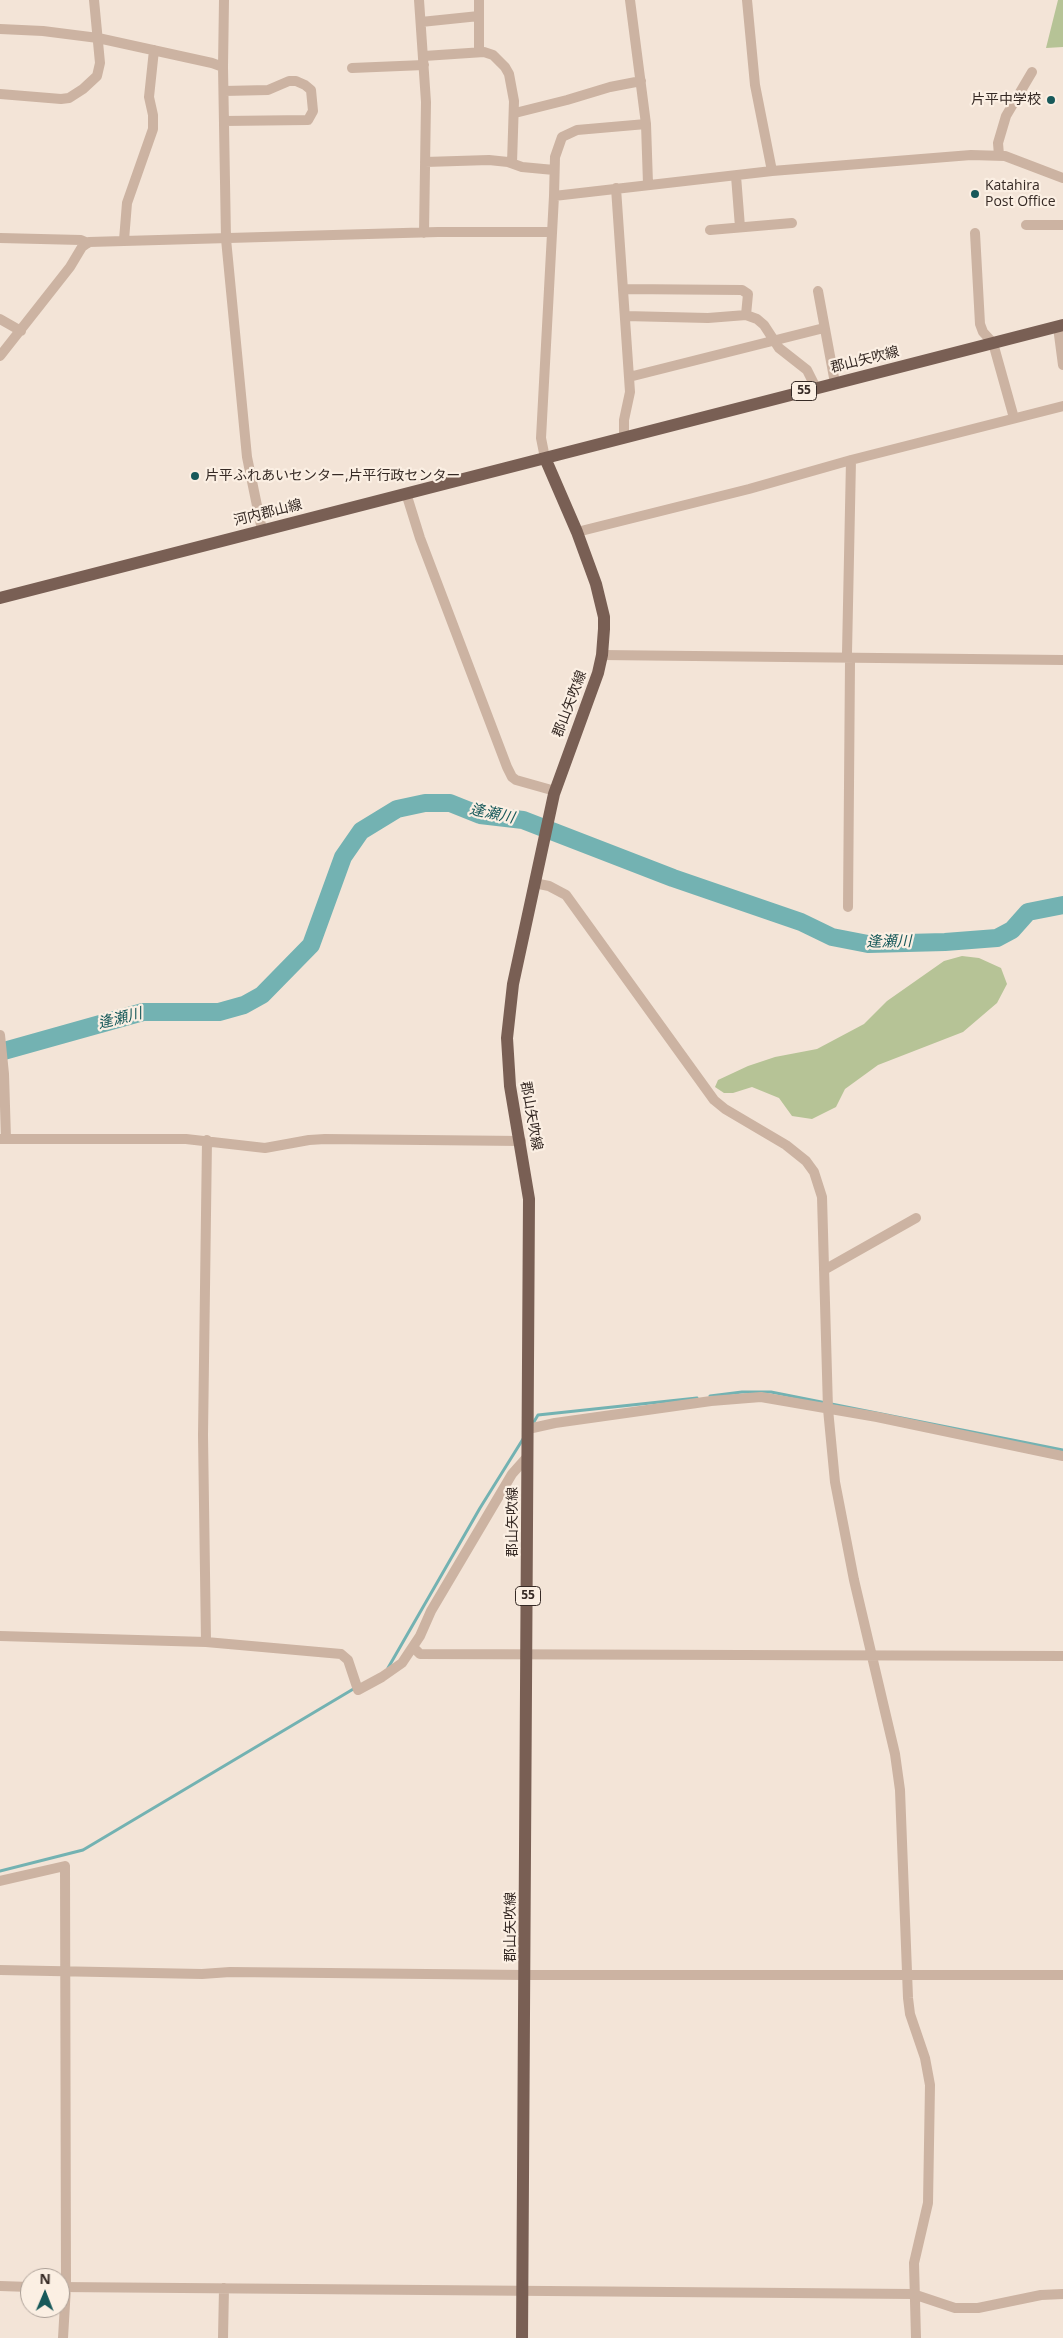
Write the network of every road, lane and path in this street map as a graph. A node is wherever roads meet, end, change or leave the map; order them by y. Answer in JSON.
{"nodes":[{"id":1,"x":94,"y":0,"type":"edge"},
{"id":2,"x":224,"y":0,"type":"edge"},
{"id":3,"x":420,"y":0,"type":"edge"},
{"id":4,"x":479,"y":0,"type":"edge"},
{"id":5,"x":630,"y":0,"type":"edge"},
{"id":6,"x":746,"y":0,"type":"edge"},
{"id":7,"x":479,"y":16,"type":"junction"},
{"id":8,"x":422,"y":22,"type":"junction"},
{"id":9,"x":0,"y":29,"type":"edge"},
{"id":10,"x":98,"y":38,"type":"junction"},
{"id":11,"x":154,"y":50,"type":"junction"},
{"id":12,"x":479,"y":52,"type":"junction"},
{"id":13,"x":424,"y":61,"type":"junction"},
{"id":14,"x":222,"y":67,"type":"junction"},
{"id":15,"x":352,"y":68,"type":"dead end"},
{"id":16,"x":1032,"y":72,"type":"dead end"},
{"id":17,"x":641,"y":81,"type":"junction"},
{"id":18,"x":224,"y":91,"type":"junction"},
{"id":19,"x":0,"y":94,"type":"edge"},
{"id":20,"x":514,"y":113,"type":"junction"},
{"id":21,"x":224,"y":121,"type":"junction"},
{"id":22,"x":646,"y":124,"type":"junction"},
{"id":23,"x":999,"y":155,"type":"junction"},
{"id":24,"x":425,"y":162,"type":"junction"},
{"id":25,"x":512,"y":163,"type":"junction"},
{"id":26,"x":554,"y":170,"type":"junction"},
{"id":27,"x":772,"y":171,"type":"junction"},
{"id":28,"x":736,"y":176,"type":"junction"},
{"id":29,"x":1063,"y":178,"type":"edge"},
{"id":30,"x":648,"y":184,"type":"junction"},
{"id":31,"x":616,"y":188,"type":"junction"},
{"id":32,"x":554,"y":196,"type":"junction"},
{"id":33,"x":792,"y":223,"type":"dead end"},
{"id":34,"x":1026,"y":225,"type":"dead end"},
{"id":35,"x":1063,"y":225,"type":"edge"},
{"id":36,"x":740,"y":227,"type":"junction"},
{"id":37,"x":710,"y":230,"type":"dead end"},
{"id":38,"x":551,"y":232,"type":"junction"},
{"id":39,"x":424,"y":233,"type":"junction"},
{"id":40,"x":975,"y":233,"type":"dead end"},
{"id":41,"x":0,"y":238,"type":"edge"},
{"id":42,"x":124,"y":240,"type":"junction"},
{"id":43,"x":226,"y":240,"type":"junction"},
{"id":44,"x":88,"y":243,"type":"junction"},
{"id":45,"x":623,"y":289,"type":"junction"},
{"id":46,"x":818,"y":291,"type":"dead end"},
{"id":47,"x":746,"y":315,"type":"junction"},
{"id":48,"x":625,"y":316,"type":"junction"},
{"id":49,"x":0,"y":319,"type":"edge"},
{"id":50,"x":1061,"y":326,"type":"edge"},
{"id":51,"x":824,"y":328,"type":"junction"},
{"id":52,"x":20,"y":331,"type":"junction"},
{"id":53,"x":773,"y":341,"type":"junction"},
{"id":54,"x":993,"y":343,"type":"junction"},
{"id":55,"x":2,"y":351,"type":"edge"},
{"id":56,"x":1063,"y":365,"type":"edge"},
{"id":57,"x":629,"y":377,"type":"junction"},
{"id":58,"x":835,"y":383,"type":"junction"},
{"id":59,"x":816,"y":388,"type":"junction"},
{"id":60,"x":1063,"y":406,"type":"edge"},
{"id":61,"x":1014,"y":418,"type":"junction"},
{"id":62,"x":624,"y":438,"type":"junction"},
{"id":63,"x":544,"y":458,"type":"junction"},
{"id":64,"x":851,"y":460,"type":"junction"},
{"id":65,"x":406,"y":493,"type":"junction"},
{"id":66,"x":262,"y":530,"type":"junction"},
{"id":67,"x":577,"y":532,"type":"junction"},
{"id":68,"x":0,"y":598,"type":"edge"},
{"id":69,"x":602,"y":656,"type":"junction"},
{"id":70,"x":850,"y":658,"type":"junction"},
{"id":71,"x":1063,"y":660,"type":"edge"},
{"id":72,"x":555,"y":792,"type":"junction"},
{"id":73,"x":534,"y":884,"type":"junction"},
{"id":74,"x":848,"y":907,"type":"dead end"},
{"id":75,"x":0,"y":1036,"type":"edge"},
{"id":76,"x":3,"y":1139,"type":"edge"},
{"id":77,"x":207,"y":1140,"type":"junction"},
{"id":78,"x":521,"y":1141,"type":"junction"},
{"id":79,"x":916,"y":1218,"type":"dead end"},
{"id":80,"x":824,"y":1270,"type":"junction"},
{"id":81,"x":828,"y":1409,"type":"junction"},
{"id":82,"x":528,"y":1429,"type":"junction"},
{"id":83,"x":528,"y":1456,"type":"junction"},
{"id":84,"x":1063,"y":1456,"type":"edge"},
{"id":85,"x":0,"y":1636,"type":"edge"},
{"id":86,"x":206,"y":1642,"type":"junction"},
{"id":87,"x":413,"y":1647,"type":"junction"},
{"id":88,"x":528,"y":1655,"type":"junction"},
{"id":89,"x":872,"y":1656,"type":"junction"},
{"id":90,"x":1063,"y":1656,"type":"edge"},
{"id":91,"x":0,"y":1881,"type":"edge"},
{"id":92,"x":0,"y":1970,"type":"edge"},
{"id":93,"x":65,"y":1970,"type":"junction"},
{"id":94,"x":907,"y":1974,"type":"junction"},
{"id":95,"x":525,"y":1975,"type":"junction"},
{"id":96,"x":1063,"y":1975,"type":"edge"},
{"id":97,"x":63,"y":2268,"type":"edge"},
{"id":98,"x":0,"y":2286,"type":"edge"},
{"id":99,"x":20,"y":2287,"type":"edge"},
{"id":100,"x":70,"y":2287,"type":"edge"},
{"id":101,"x":224,"y":2288,"type":"junction"},
{"id":102,"x":522,"y":2291,"type":"junction"},
{"id":103,"x":913,"y":2294,"type":"junction"},
{"id":104,"x":1063,"y":2294,"type":"edge"},
{"id":105,"x":63,"y":2318,"type":"edge"},
{"id":106,"x":63,"y":2338,"type":"edge"},
{"id":107,"x":223,"y":2338,"type":"edge"},
{"id":108,"x":522,"y":2338,"type":"edge"},
{"id":109,"x":916,"y":2338,"type":"edge"}],
"edges":[{"from":1,"to":10,"type":"street"},
{"from":2,"to":14,"type":"street"},
{"from":3,"to":8,"type":"street"},
{"from":4,"to":7,"type":"street"},
{"from":5,"to":17,"type":"street"},
{"from":6,"to":27,"type":"street"},
{"from":7,"to":8,"type":"street"},
{"from":7,"to":12,"type":"street"},
{"from":8,"to":13,"type":"street"},
{"from":9,"to":10,"type":"street"},
{"from":10,"to":11,"type":"street"},
{"from":10,"to":19,"type":"street"},
{"from":11,"to":14,"type":"street"},
{"from":11,"to":42,"type":"street"},
{"from":12,"to":13,"type":"street"},
{"from":12,"to":20,"type":"street"},
{"from":13,"to":15,"type":"street"},
{"from":13,"to":24,"type":"street"},
{"from":14,"to":18,"type":"street"},
{"from":16,"to":23,"type":"street"},
{"from":17,"to":20,"type":"street"},
{"from":17,"to":22,"type":"street"},
{"from":18,"to":21,"type":"street"},
{"from":18,"to":21,"type":"street"},
{"from":20,"to":25,"type":"street"},
{"from":21,"to":43,"type":"street"},
{"from":22,"to":26,"type":"street"},
{"from":22,"to":30,"type":"street"},
{"from":23,"to":27,"type":"street"},
{"from":23,"to":29,"type":"street"},
{"from":24,"to":25,"type":"street"},
{"from":24,"to":39,"type":"street"},
{"from":25,"to":26,"type":"street"},
{"from":26,"to":32,"type":"street"},
{"from":27,"to":28,"type":"street"},
{"from":28,"to":30,"type":"street"},
{"from":28,"to":36,"type":"street"},
{"from":30,"to":31,"type":"street"},
{"from":31,"to":32,"type":"street"},
{"from":31,"to":45,"type":"street"},
{"from":32,"to":38,"type":"street"},
{"from":33,"to":36,"type":"street"},
{"from":34,"to":35,"type":"street"},
{"from":36,"to":37,"type":"street"},
{"from":38,"to":39,"type":"street"},
{"from":38,"to":63,"type":"street"},
{"from":39,"to":43,"type":"street"},
{"from":40,"to":54,"type":"street"},
{"from":41,"to":44,"type":"street"},
{"from":42,"to":43,"type":"street"},
{"from":42,"to":44,"type":"street"},
{"from":43,"to":66,"type":"street"},
{"from":44,"to":52,"type":"street"},
{"from":45,"to":47,"type":"street"},
{"from":45,"to":48,"type":"street"},
{"from":46,"to":51,"type":"street"},
{"from":47,"to":48,"type":"street"},
{"from":47,"to":53,"type":"street"},
{"from":48,"to":57,"type":"street"},
{"from":49,"to":52,"type":"street"},
{"from":50,"to":54,"type":"main road","name":"郡山矢吹線","number":"55"},
{"from":50,"to":56,"type":"street"},
{"from":51,"to":53,"type":"street"},
{"from":51,"to":58,"type":"street"},
{"from":52,"to":55,"type":"street"},
{"from":53,"to":57,"type":"street"},
{"from":53,"to":59,"type":"street"},
{"from":54,"to":58,"type":"main road","name":"郡山矢吹線","number":"55"},
{"from":54,"to":61,"type":"street"},
{"from":57,"to":62,"type":"street"},
{"from":58,"to":59,"type":"main road","name":"郡山矢吹線","number":"55"},
{"from":59,"to":62,"type":"main road","name":"郡山矢吹線","number":"55"},
{"from":60,"to":61,"type":"street"},
{"from":61,"to":64,"type":"street"},
{"from":62,"to":63,"type":"main road","name":"郡山矢吹線","number":"55"},
{"from":63,"to":65,"type":"main road","name":"河内郡山線"},
{"from":63,"to":67,"type":"main road","name":"郡山矢吹線","number":"55"},
{"from":64,"to":67,"type":"street"},
{"from":64,"to":70,"type":"street"},
{"from":65,"to":66,"type":"main road","name":"河内郡山線"},
{"from":65,"to":72,"type":"street"},
{"from":66,"to":68,"type":"main road","name":"河内郡山線"},
{"from":67,"to":69,"type":"main road","name":"郡山矢吹線","number":"55"},
{"from":69,"to":70,"type":"street"},
{"from":69,"to":72,"type":"main road","name":"郡山矢吹線","number":"55"},
{"from":70,"to":71,"type":"street"},
{"from":70,"to":74,"type":"street"},
{"from":72,"to":73,"type":"main road","name":"郡山矢吹線","number":"55"},
{"from":73,"to":78,"type":"main road","name":"郡山矢吹線","number":"55"},
{"from":73,"to":80,"type":"street"},
{"from":75,"to":76,"type":"street"},
{"from":76,"to":77,"type":"street"},
{"from":77,"to":78,"type":"street"},
{"from":77,"to":86,"type":"street"},
{"from":78,"to":82,"type":"main road","name":"郡山矢吹線","number":"55"},
{"from":79,"to":80,"type":"street"},
{"from":80,"to":81,"type":"street"},
{"from":81,"to":82,"type":"street"},
{"from":81,"to":84,"type":"street"},
{"from":81,"to":89,"type":"street"},
{"from":82,"to":83,"type":"main road","name":"郡山矢吹線","number":"55"},
{"from":83,"to":87,"type":"street"},
{"from":83,"to":88,"type":"main road","name":"郡山矢吹線","number":"55"},
{"from":85,"to":86,"type":"street"},
{"from":86,"to":87,"type":"street"},
{"from":87,"to":88,"type":"street"},
{"from":88,"to":89,"type":"street"},
{"from":88,"to":95,"type":"main road","name":"郡山矢吹線","number":"55"},
{"from":89,"to":90,"type":"street"},
{"from":89,"to":94,"type":"street"},
{"from":91,"to":93,"type":"street"},
{"from":92,"to":93,"type":"street"},
{"from":93,"to":95,"type":"street"},
{"from":93,"to":97,"type":"street"},
{"from":94,"to":95,"type":"street"},
{"from":94,"to":96,"type":"street"},
{"from":94,"to":103,"type":"street"},
{"from":95,"to":102,"type":"main road","name":"郡山矢吹線","number":"55"},
{"from":98,"to":99,"type":"street"},
{"from":100,"to":101,"type":"street"},
{"from":101,"to":102,"type":"street"},
{"from":101,"to":107,"type":"street"},
{"from":102,"to":103,"type":"street"},
{"from":102,"to":108,"type":"main road","name":"郡山矢吹線","number":"55"},
{"from":103,"to":104,"type":"street"},
{"from":103,"to":109,"type":"street"},
{"from":105,"to":106,"type":"street"}]}
